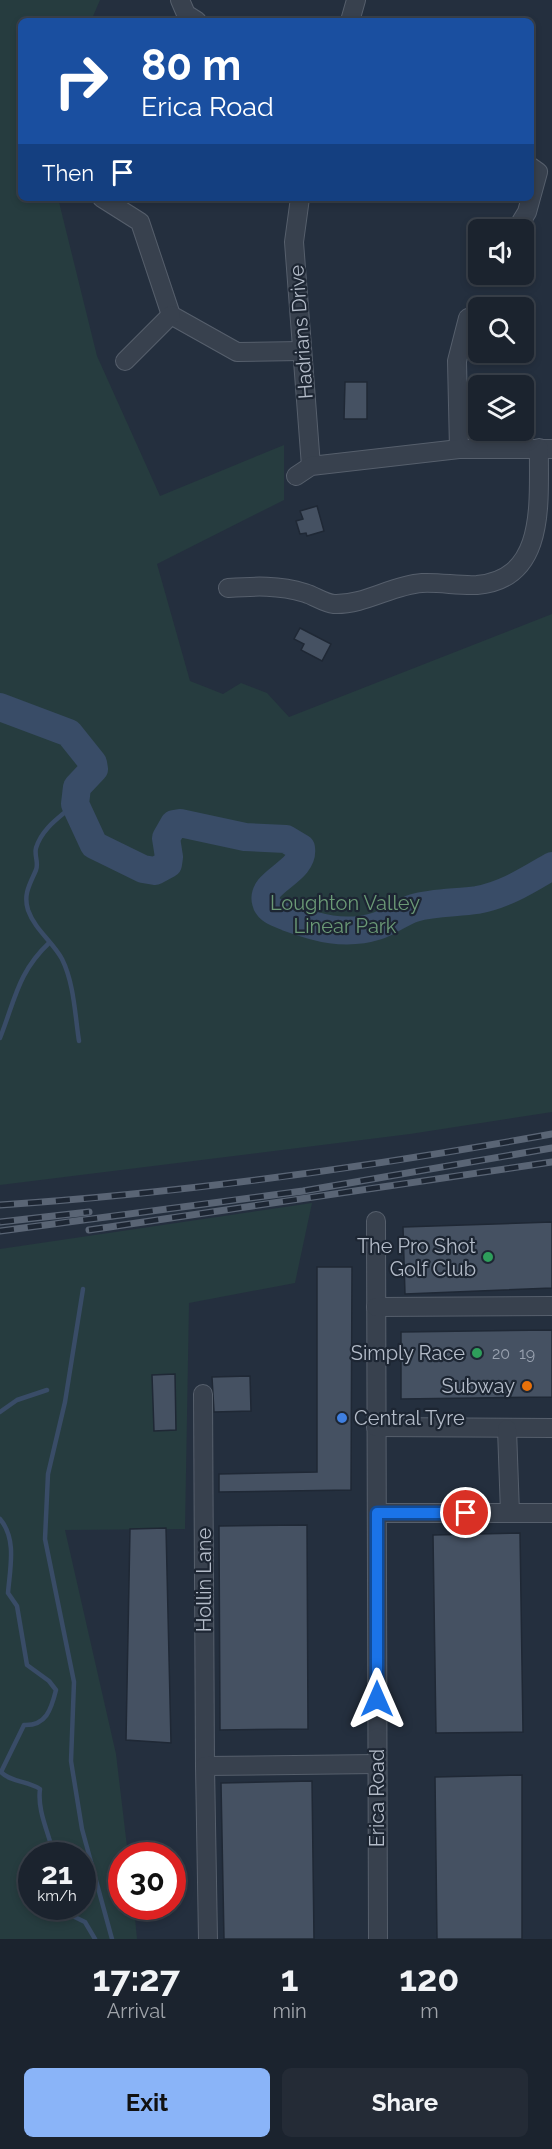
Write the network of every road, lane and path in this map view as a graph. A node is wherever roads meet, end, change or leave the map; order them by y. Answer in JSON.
{"nodes":[{"id":1,"x":180,"y":0,"type":"edge"},
{"id":2,"x":356,"y":0,"type":"edge"},
{"id":3,"x":192,"y":18,"type":"edge"},
{"id":4,"x":351,"y":18,"type":"edge"},
{"id":5,"x":534,"y":169,"type":"edge"},
{"id":6,"x":534,"y":187,"type":"edge"},
{"id":7,"x":107,"y":201,"type":"edge"},
{"id":8,"x":300,"y":201,"type":"edge"},
{"id":9,"x":530,"y":201,"type":"edge"},
{"id":10,"x":523,"y":219,"type":"edge"},
{"id":11,"x":171,"y":315,"type":"junction"},
{"id":12,"x":468,"y":318,"type":"dead end"},
{"id":13,"x":301,"y":351,"type":"junction"},
{"id":14,"x":125,"y":360,"type":"dead end"},
{"id":15,"x":459,"y":448,"type":"junction"},
{"id":16,"x":545,"y":448,"type":"edge"},
{"id":17,"x":311,"y":466,"type":"junction"},
{"id":18,"x":296,"y":476,"type":"dead end"},
{"id":19,"x":228,"y":588,"type":"dead end"},
{"id":20,"x":376,"y":1221,"type":"dead end"},
{"id":21,"x":552,"y":1306,"type":"edge"},
{"id":22,"x":376,"y":1307,"type":"junction"},
{"id":23,"x":203,"y":1394,"type":"dead end"},
{"id":24,"x":376,"y":1427,"type":"junction"},
{"id":25,"x":552,"y":1428,"type":"edge"},
{"id":26,"x":507,"y":1429,"type":"junction"},
{"id":27,"x":377,"y":1513,"type":"junction"},
{"id":28,"x":510,"y":1513,"type":"junction"},
{"id":29,"x":552,"y":1513,"type":"edge"},
{"id":30,"x":377,"y":1764,"type":"junction"},
{"id":31,"x":205,"y":1766,"type":"junction"},
{"id":32,"x":208,"y":1939,"type":"edge"},
{"id":33,"x":378,"y":1939,"type":"edge"}],
"edges":[{"from":1,"to":3,"type":"street"},
{"from":2,"to":4,"type":"street"},
{"from":5,"to":6,"type":"street"},
{"from":7,"to":11,"type":"street"},
{"from":8,"to":13,"type":"street","name":"Hadrians Drive"},
{"from":9,"to":10,"type":"street"},
{"from":11,"to":13,"type":"street"},
{"from":11,"to":14,"type":"street"},
{"from":12,"to":15,"type":"street"},
{"from":13,"to":17,"type":"street","name":"Hadrians Drive"},
{"from":15,"to":16,"type":"street"},
{"from":15,"to":17,"type":"street"},
{"from":16,"to":19,"type":"street"},
{"from":17,"to":18,"type":"street"},
{"from":20,"to":22,"type":"street","name":"Erica Road"},
{"from":21,"to":22,"type":"street"},
{"from":22,"to":24,"type":"street","name":"Erica Road"},
{"from":23,"to":31,"type":"street","name":"Hollin Lane"},
{"from":24,"to":26,"type":"street"},
{"from":24,"to":27,"type":"street","name":"Erica Road"},
{"from":25,"to":26,"type":"street"},
{"from":26,"to":28,"type":"street"},
{"from":27,"to":28,"type":"street"},
{"from":27,"to":30,"type":"street","name":"Erica Road"},
{"from":28,"to":29,"type":"street"},
{"from":30,"to":31,"type":"street"},
{"from":30,"to":33,"type":"street","name":"Erica Road"},
{"from":31,"to":32,"type":"street","name":"Hollin Lane"}]}
